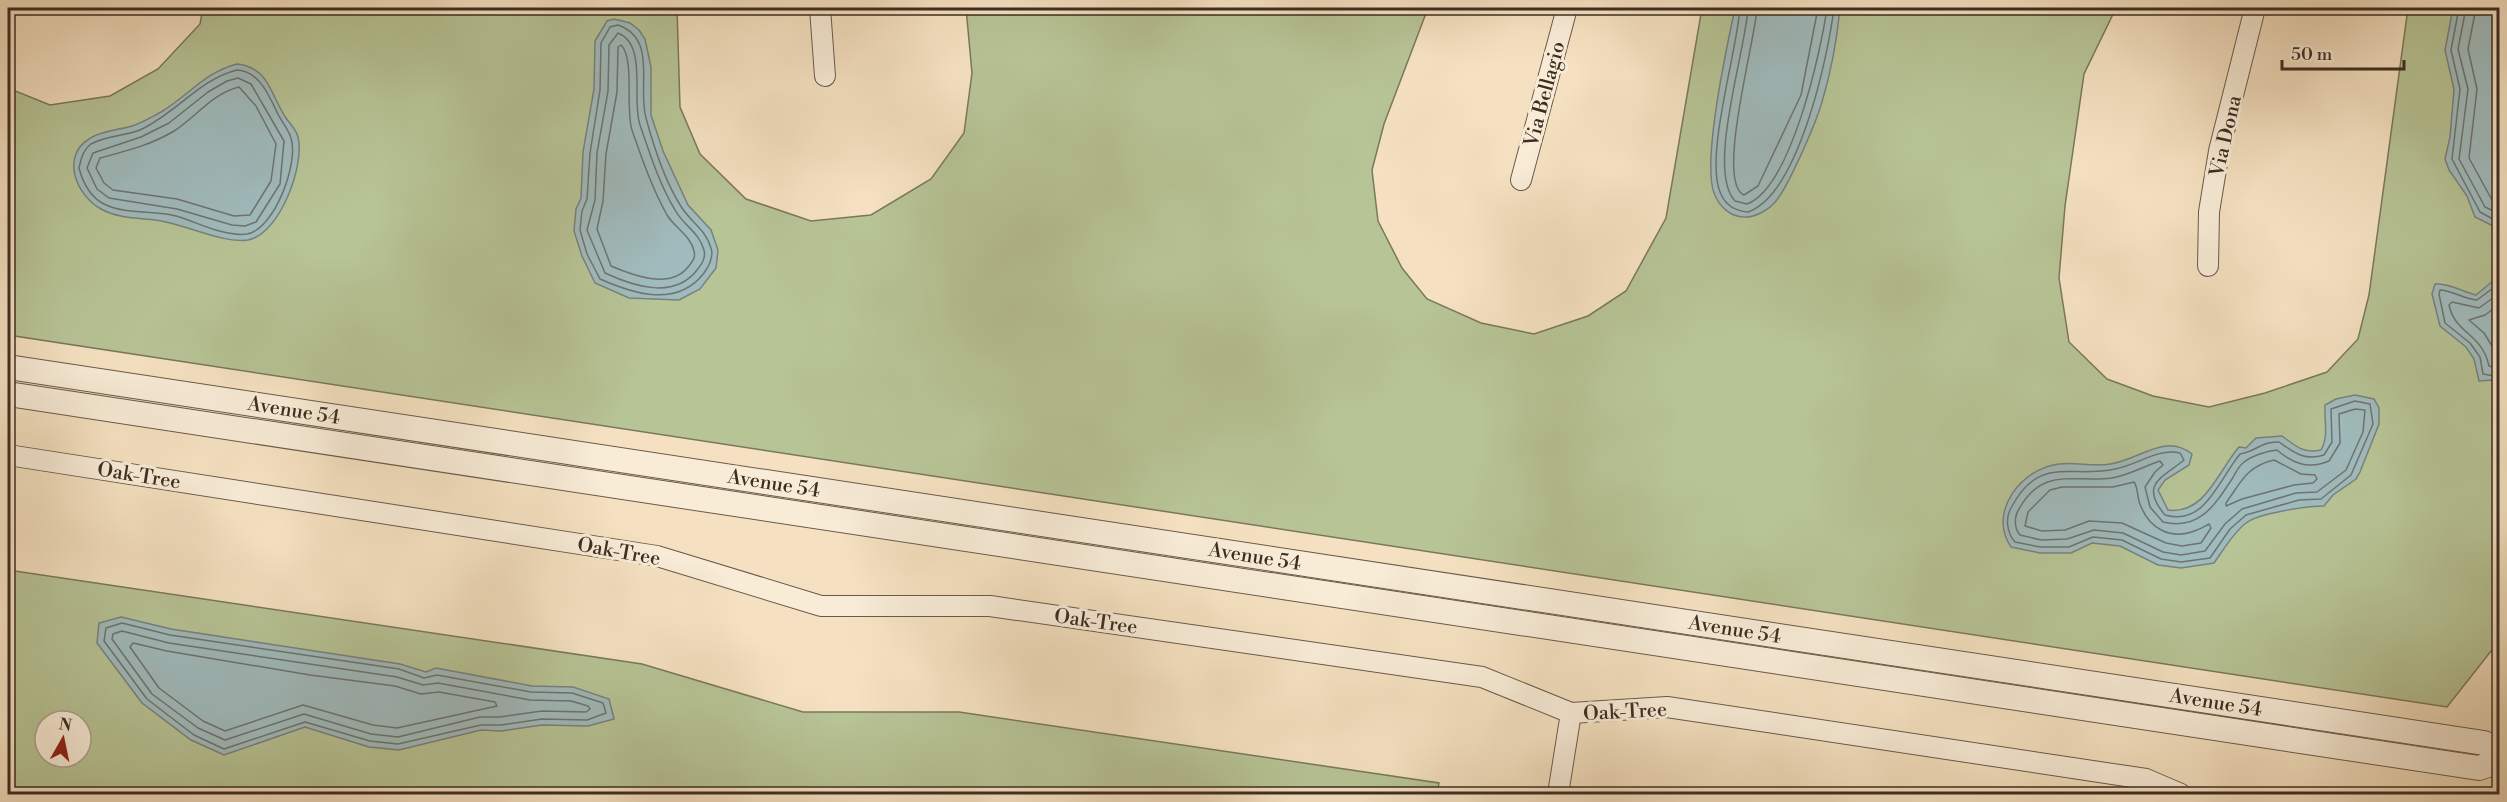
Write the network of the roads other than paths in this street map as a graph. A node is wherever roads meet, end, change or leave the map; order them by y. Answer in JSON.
{"nodes":[{"id":1,"x":820,"y":8,"type":"edge"},
{"id":2,"x":1567,"y":8,"type":"edge"},
{"id":3,"x":2255,"y":8,"type":"edge"},
{"id":4,"x":825,"y":76,"type":"dead end"},
{"id":5,"x":1521,"y":180,"type":"dead end"},
{"id":6,"x":2208,"y":266,"type":"dead end"},
{"id":7,"x":8,"y":367,"type":"edge"},
{"id":8,"x":8,"y":394,"type":"edge"},
{"id":9,"x":8,"y":455,"type":"edge"},
{"id":10,"x":1571,"y":713,"type":"junction"},
{"id":11,"x":2499,"y":752,"type":"edge"},
{"id":12,"x":2499,"y":761,"type":"edge"},
{"id":13,"x":1558,"y":795,"type":"edge"},
{"id":14,"x":2181,"y":795,"type":"edge"}],
"edges":[{"from":1,"to":4,"type":"street"},
{"from":2,"to":5,"type":"street","name":"Via Bellagio"},
{"from":3,"to":6,"type":"street","name":"Via Dona"},
{"from":7,"to":11,"type":"street","name":"Avenue 54"},
{"from":8,"to":12,"type":"street","name":"Avenue 54"},
{"from":9,"to":10,"type":"street","name":"Oak-Tree"},
{"from":10,"to":13,"type":"street"},
{"from":10,"to":14,"type":"street","name":"Oak-Tree"}]}
